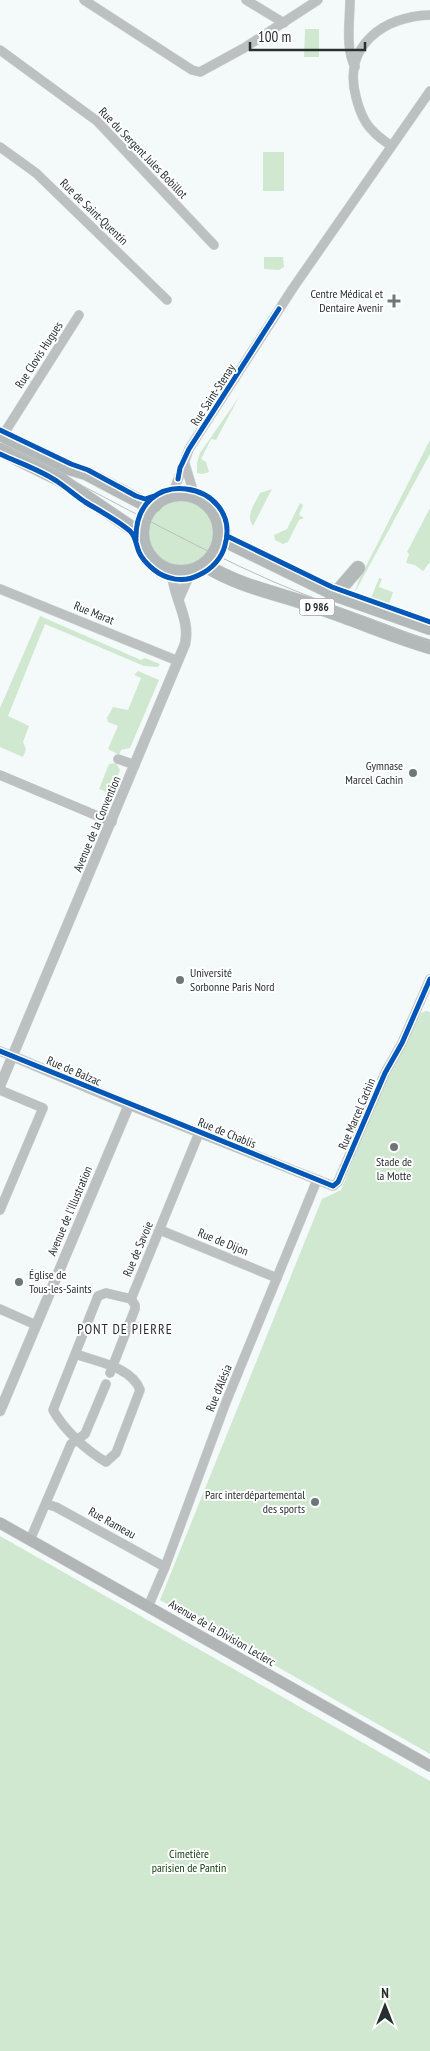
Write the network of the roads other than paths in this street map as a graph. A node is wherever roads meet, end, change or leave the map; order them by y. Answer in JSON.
{"nodes":[{"id":1,"x":84,"y":0,"type":"edge"},
{"id":2,"x":246,"y":0,"type":"edge"},
{"id":3,"x":318,"y":0,"type":"edge"},
{"id":4,"x":350,"y":0,"type":"edge"},
{"id":5,"x":430,"y":15,"type":"edge"},
{"id":6,"x":284,"y":23,"type":"junction"},
{"id":7,"x":0,"y":50,"type":"edge"},
{"id":8,"x":355,"y":67,"type":"junction"},
{"id":9,"x":430,"y":91,"type":"edge"},
{"id":10,"x":391,"y":146,"type":"junction"},
{"id":11,"x":0,"y":147,"type":"edge"},
{"id":12,"x":214,"y":245,"type":"dead end"},
{"id":13,"x":167,"y":300,"type":"dead end"},
{"id":14,"x":79,"y":315,"type":"dead end"},
{"id":15,"x":1,"y":434,"type":"edge"},
{"id":16,"x":0,"y":450,"type":"edge"},
{"id":17,"x":184,"y":461,"type":"junction"},
{"id":18,"x":172,"y":496,"type":"junction"},
{"id":19,"x":195,"y":497,"type":"junction"},
{"id":20,"x":155,"y":505,"type":"junction"},
{"id":21,"x":142,"y":535,"type":"junction"},
{"id":22,"x":220,"y":538,"type":"junction"},
{"id":23,"x":204,"y":565,"type":"junction"},
{"id":24,"x":172,"y":571,"type":"junction"},
{"id":25,"x":191,"y":571,"type":"junction"},
{"id":26,"x":0,"y":588,"type":"edge"},
{"id":27,"x":330,"y":592,"type":"junction"},
{"id":28,"x":179,"y":598,"type":"junction"},
{"id":29,"x":356,"y":602,"type":"junction"},
{"id":30,"x":430,"y":628,"type":"edge"},
{"id":31,"x":430,"y":647,"type":"edge"},
{"id":32,"x":178,"y":661,"type":"junction"},
{"id":33,"x":118,"y":759,"type":"dead end"},
{"id":34,"x":135,"y":765,"type":"junction"},
{"id":35,"x":0,"y":774,"type":"edge"},
{"id":36,"x":112,"y":822,"type":"junction"},
{"id":37,"x":430,"y":979,"type":"edge"},
{"id":38,"x":420,"y":1005,"type":"junction"},
{"id":39,"x":430,"y":1009,"type":"edge"},
{"id":40,"x":0,"y":1051,"type":"edge"},
{"id":41,"x":12,"y":1056,"type":"junction"},
{"id":42,"x":0,"y":1088,"type":"edge"},
{"id":43,"x":129,"y":1104,"type":"junction"},
{"id":44,"x":200,"y":1133,"type":"junction"},
{"id":45,"x":317,"y":1180,"type":"junction"},
{"id":46,"x":0,"y":1210,"type":"edge"},
{"id":47,"x":160,"y":1230,"type":"junction"},
{"id":48,"x":277,"y":1278,"type":"junction"},
{"id":49,"x":131,"y":1299,"type":"junction"},
{"id":50,"x":0,"y":1309,"type":"edge"},
{"id":51,"x":36,"y":1325,"type":"junction"},
{"id":52,"x":76,"y":1354,"type":"junction"},
{"id":53,"x":111,"y":1371,"type":"junction"},
{"id":54,"x":106,"y":1384,"type":"dead end"},
{"id":55,"x":0,"y":1411,"type":"edge"},
{"id":56,"x":77,"y":1439,"type":"junction"},
{"id":57,"x":46,"y":1504,"type":"junction"},
{"id":58,"x":0,"y":1523,"type":"edge"},
{"id":59,"x":30,"y":1540,"type":"junction"},
{"id":60,"x":166,"y":1567,"type":"junction"},
{"id":61,"x":148,"y":1606,"type":"junction"},
{"id":62,"x":430,"y":1766,"type":"edge"}],
"edges":[{"from":1,"to":6,"type":"street"},
{"from":2,"to":6,"type":"street"},
{"from":3,"to":6,"type":"street"},
{"from":4,"to":8,"type":"street"},
{"from":5,"to":8,"type":"street"},
{"from":7,"to":12,"type":"street","name":"Rue du Sergent Jules Bobillot"},
{"from":8,"to":10,"type":"street"},
{"from":9,"to":10,"type":"street","name":"Rue Saint-Stenay"},
{"from":10,"to":17,"type":"street","name":"Rue Saint-Stenay"},
{"from":11,"to":13,"type":"street","name":"Rue de Saint-Quentin"},
{"from":14,"to":15,"type":"street","name":"Rue Clovis Hugues"},
{"from":15,"to":20,"type":"main road"},
{"from":16,"to":21,"type":"main road"},
{"from":17,"to":18,"type":"street","name":"Rue Saint-Stenay"},
{"from":17,"to":19,"type":"street"},
{"from":18,"to":19,"type":"main road"},
{"from":18,"to":20,"type":"main road"},
{"from":19,"to":22,"type":"main road"},
{"from":20,"to":21,"type":"main road"},
{"from":21,"to":24,"type":"main road"},
{"from":22,"to":23,"type":"main road"},
{"from":22,"to":27,"type":"main road","number":"D 986"},
{"from":23,"to":25,"type":"main road"},
{"from":23,"to":31,"type":"main road","number":"D 986"},
{"from":24,"to":25,"type":"main road"},
{"from":24,"to":28,"type":"street","name":"Avenue de la Convention"},
{"from":25,"to":28,"type":"street"},
{"from":26,"to":32,"type":"street","name":"Rue Marat"},
{"from":27,"to":29,"type":"main road","number":"D 986"},
{"from":27,"to":29,"type":"main road"},
{"from":28,"to":32,"type":"street","name":"Avenue de la Convention"},
{"from":29,"to":30,"type":"main road","number":"D 986"},
{"from":32,"to":34,"type":"street","name":"Avenue de la Convention"},
{"from":33,"to":34,"type":"street"},
{"from":34,"to":36,"type":"street","name":"Avenue de la Convention"},
{"from":35,"to":36,"type":"street"},
{"from":36,"to":41,"type":"street","name":"Avenue de la Convention"},
{"from":37,"to":38,"type":"street","name":"Rue Marcel Cachin"},
{"from":38,"to":39,"type":"street"},
{"from":38,"to":45,"type":"street","name":"Rue Marcel Cachin"},
{"from":40,"to":41,"type":"street"},
{"from":41,"to":42,"type":"street","name":"Avenue de la Convention"},
{"from":41,"to":43,"type":"street","name":"Rue de Balzac"},
{"from":42,"to":46,"type":"street"},
{"from":43,"to":44,"type":"street","name":"Rue de Chablis"},
{"from":43,"to":51,"type":"street","name":"Avenue de l'Illustration"},
{"from":44,"to":45,"type":"street","name":"Rue de Chablis"},
{"from":44,"to":47,"type":"street","name":"Rue de Savoie"},
{"from":45,"to":48,"type":"street","name":"Rue d'Alésia"},
{"from":47,"to":48,"type":"street","name":"Rue de Dijon"},
{"from":47,"to":49,"type":"street","name":"Rue de Savoie"},
{"from":48,"to":60,"type":"street","name":"Rue d'Alésia"},
{"from":49,"to":52,"type":"street"},
{"from":49,"to":53,"type":"street","name":"Rue de Savoie"},
{"from":50,"to":51,"type":"street"},
{"from":51,"to":55,"type":"street","name":"Avenue de l'Illustration"},
{"from":52,"to":53,"type":"street"},
{"from":52,"to":56,"type":"street"},
{"from":53,"to":56,"type":"street"},
{"from":54,"to":56,"type":"street"},
{"from":56,"to":57,"type":"street"},
{"from":57,"to":59,"type":"street"},
{"from":57,"to":60,"type":"street","name":"Rue Rameau"},
{"from":58,"to":59,"type":"main road","name":"Avenue de la Division Leclerc"},
{"from":59,"to":61,"type":"main road","name":"Avenue de la Division Leclerc"},
{"from":60,"to":61,"type":"street","name":"Rue d'Alésia"},
{"from":61,"to":62,"type":"main road","name":"Avenue de la Division Leclerc"}]}
